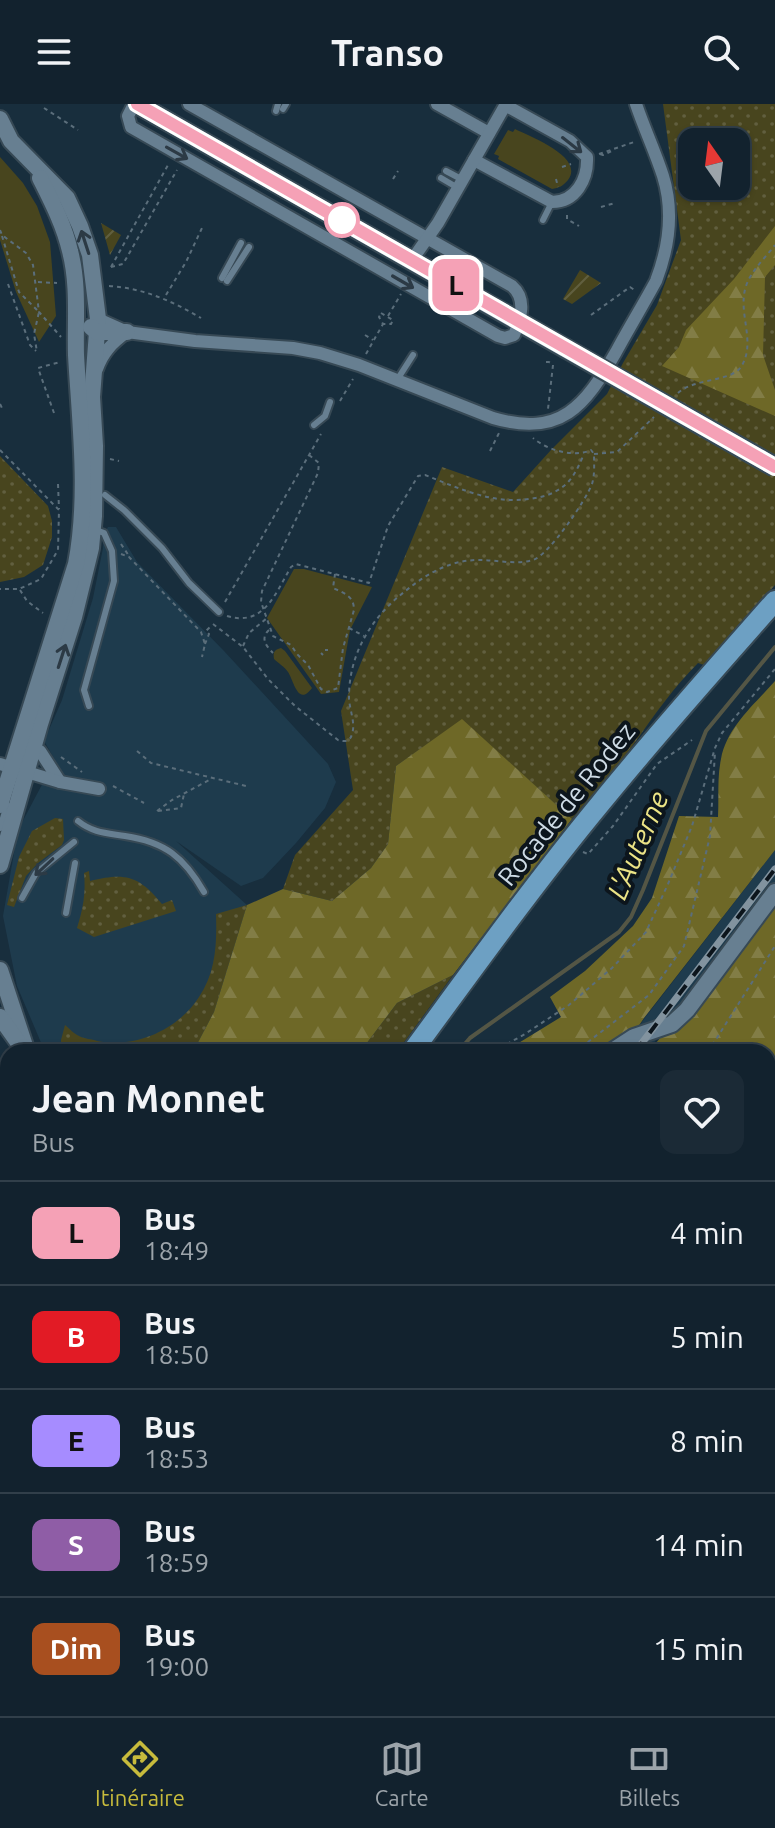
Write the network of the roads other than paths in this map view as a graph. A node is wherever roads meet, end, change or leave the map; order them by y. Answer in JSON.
{"nodes":[{"id":1,"x":135,"y":104,"type":"edge"},
{"id":2,"x":189,"y":104,"type":"edge"},
{"id":3,"x":636,"y":104,"type":"edge"},
{"id":4,"x":440,"y":105,"type":"edge"},
{"id":5,"x":505,"y":105,"type":"edge"},
{"id":6,"x":207,"y":108,"type":"edge"},
{"id":7,"x":0,"y":119,"type":"edge"},
{"id":8,"x":489,"y":133,"type":"junction"},
{"id":9,"x":474,"y":160,"type":"junction"},
{"id":10,"x":35,"y":165,"type":"junction"},
{"id":11,"x":446,"y":171,"type":"dead end"},
{"id":12,"x":441,"y":178,"type":"dead end"},
{"id":13,"x":460,"y":184,"type":"junction"},
{"id":14,"x":552,"y":202,"type":"junction"},
{"id":15,"x":543,"y":220,"type":"dead end"},
{"id":16,"x":427,"y":239,"type":"junction"},
{"id":17,"x":245,"y":245,"type":"dead end"},
{"id":18,"x":412,"y":260,"type":"junction"},
{"id":19,"x":225,"y":280,"type":"dead end"},
{"id":20,"x":520,"y":321,"type":"junction"},
{"id":21,"x":127,"y":332,"type":"junction"},
{"id":22,"x":81,"y":338,"type":"junction"},
{"id":23,"x":413,"y":355,"type":"dead end"},
{"id":24,"x":93,"y":377,"type":"junction"},
{"id":25,"x":397,"y":380,"type":"junction"},
{"id":26,"x":334,"y":403,"type":"road end"},
{"id":27,"x":314,"y":425,"type":"dead end"},
{"id":28,"x":775,"y":467,"type":"edge"},
{"id":29,"x":105,"y":495,"type":"dead end"},
{"id":30,"x":93,"y":529,"type":"junction"},
{"id":31,"x":775,"y":601,"type":"edge"},
{"id":32,"x":219,"y":612,"type":"road end"},
{"id":33,"x":89,"y":706,"type":"dead end"},
{"id":34,"x":26,"y":747,"type":"junction"},
{"id":35,"x":14,"y":769,"type":"edge"},
{"id":36,"x":60,"y":782,"type":"junction"},
{"id":37,"x":99,"y":789,"type":"dead end"},
{"id":38,"x":0,"y":805,"type":"edge"},
{"id":39,"x":78,"y":821,"type":"dead end"},
{"id":40,"x":0,"y":828,"type":"edge"},
{"id":41,"x":74,"y":842,"type":"dead end"},
{"id":42,"x":75,"y":863,"type":"dead end"},
{"id":43,"x":0,"y":865,"type":"edge"},
{"id":44,"x":204,"y":892,"type":"dead end"},
{"id":45,"x":775,"y":892,"type":"edge"},
{"id":46,"x":22,"y":898,"type":"dead end"},
{"id":47,"x":66,"y":913,"type":"dead end"},
{"id":48,"x":0,"y":970,"type":"edge"},
{"id":49,"x":0,"y":1017,"type":"edge"},
{"id":50,"x":20,"y":1044,"type":"edge"},
{"id":51,"x":23,"y":1044,"type":"edge"},
{"id":52,"x":418,"y":1044,"type":"edge"},
{"id":53,"x":623,"y":1044,"type":"edge"}],
"edges":[{"from":1,"to":18,"type":"main road"},
{"from":1,"to":20,"type":"street","one_way":true},
{"from":2,"to":6,"type":"street"},
{"from":3,"to":25,"type":"street"},
{"from":4,"to":8,"type":"street"},
{"from":5,"to":8,"type":"street"},
{"from":5,"to":14,"type":"street","one_way":true},
{"from":6,"to":16,"type":"street"},
{"from":7,"to":10,"type":"street"},
{"from":8,"to":9,"type":"street"},
{"from":9,"to":13,"type":"street"},
{"from":9,"to":14,"type":"street"},
{"from":10,"to":22,"type":"street"},
{"from":22,"to":10,"type":"street","one_way":true},
{"from":11,"to":13,"type":"lane"},
{"from":12,"to":13,"type":"lane"},
{"from":13,"to":16,"type":"street"},
{"from":14,"to":15,"type":"lane"},
{"from":16,"to":18,"type":"street"},
{"from":16,"to":20,"type":"street"},
{"from":17,"to":19,"type":"lane"},
{"from":18,"to":20,"type":"main road"},
{"from":20,"to":28,"type":"main road","bridge":true},
{"from":21,"to":22,"type":"street"},
{"from":21,"to":24,"type":"street"},
{"from":21,"to":25,"type":"street"},
{"from":22,"to":24,"type":"street"},
{"from":22,"to":34,"type":"street"},
{"from":23,"to":25,"type":"lane"},
{"from":24,"to":30,"type":"street"},
{"from":26,"to":27,"type":"lane"},
{"from":29,"to":32,"type":"lane"},
{"from":30,"to":33,"type":"lane"},
{"from":34,"to":30,"type":"street","one_way":true},
{"from":31,"to":52,"type":"main road","name":"Rocade de Rodez"},
{"from":34,"to":35,"type":"street"},
{"from":34,"to":36,"type":"street"},
{"from":35,"to":36,"type":"street"},
{"from":35,"to":38,"type":"street"},
{"from":35,"to":40,"type":"lane"},
{"from":35,"to":43,"type":"street"},
{"from":36,"to":37,"type":"street"},
{"from":39,"to":44,"type":"lane"},
{"from":41,"to":46,"type":"lane","one_way":true},
{"from":42,"to":47,"type":"lane"},
{"from":45,"to":53,"type":"street"},
{"from":48,"to":51,"type":"street"},
{"from":49,"to":50,"type":"street"}]}
